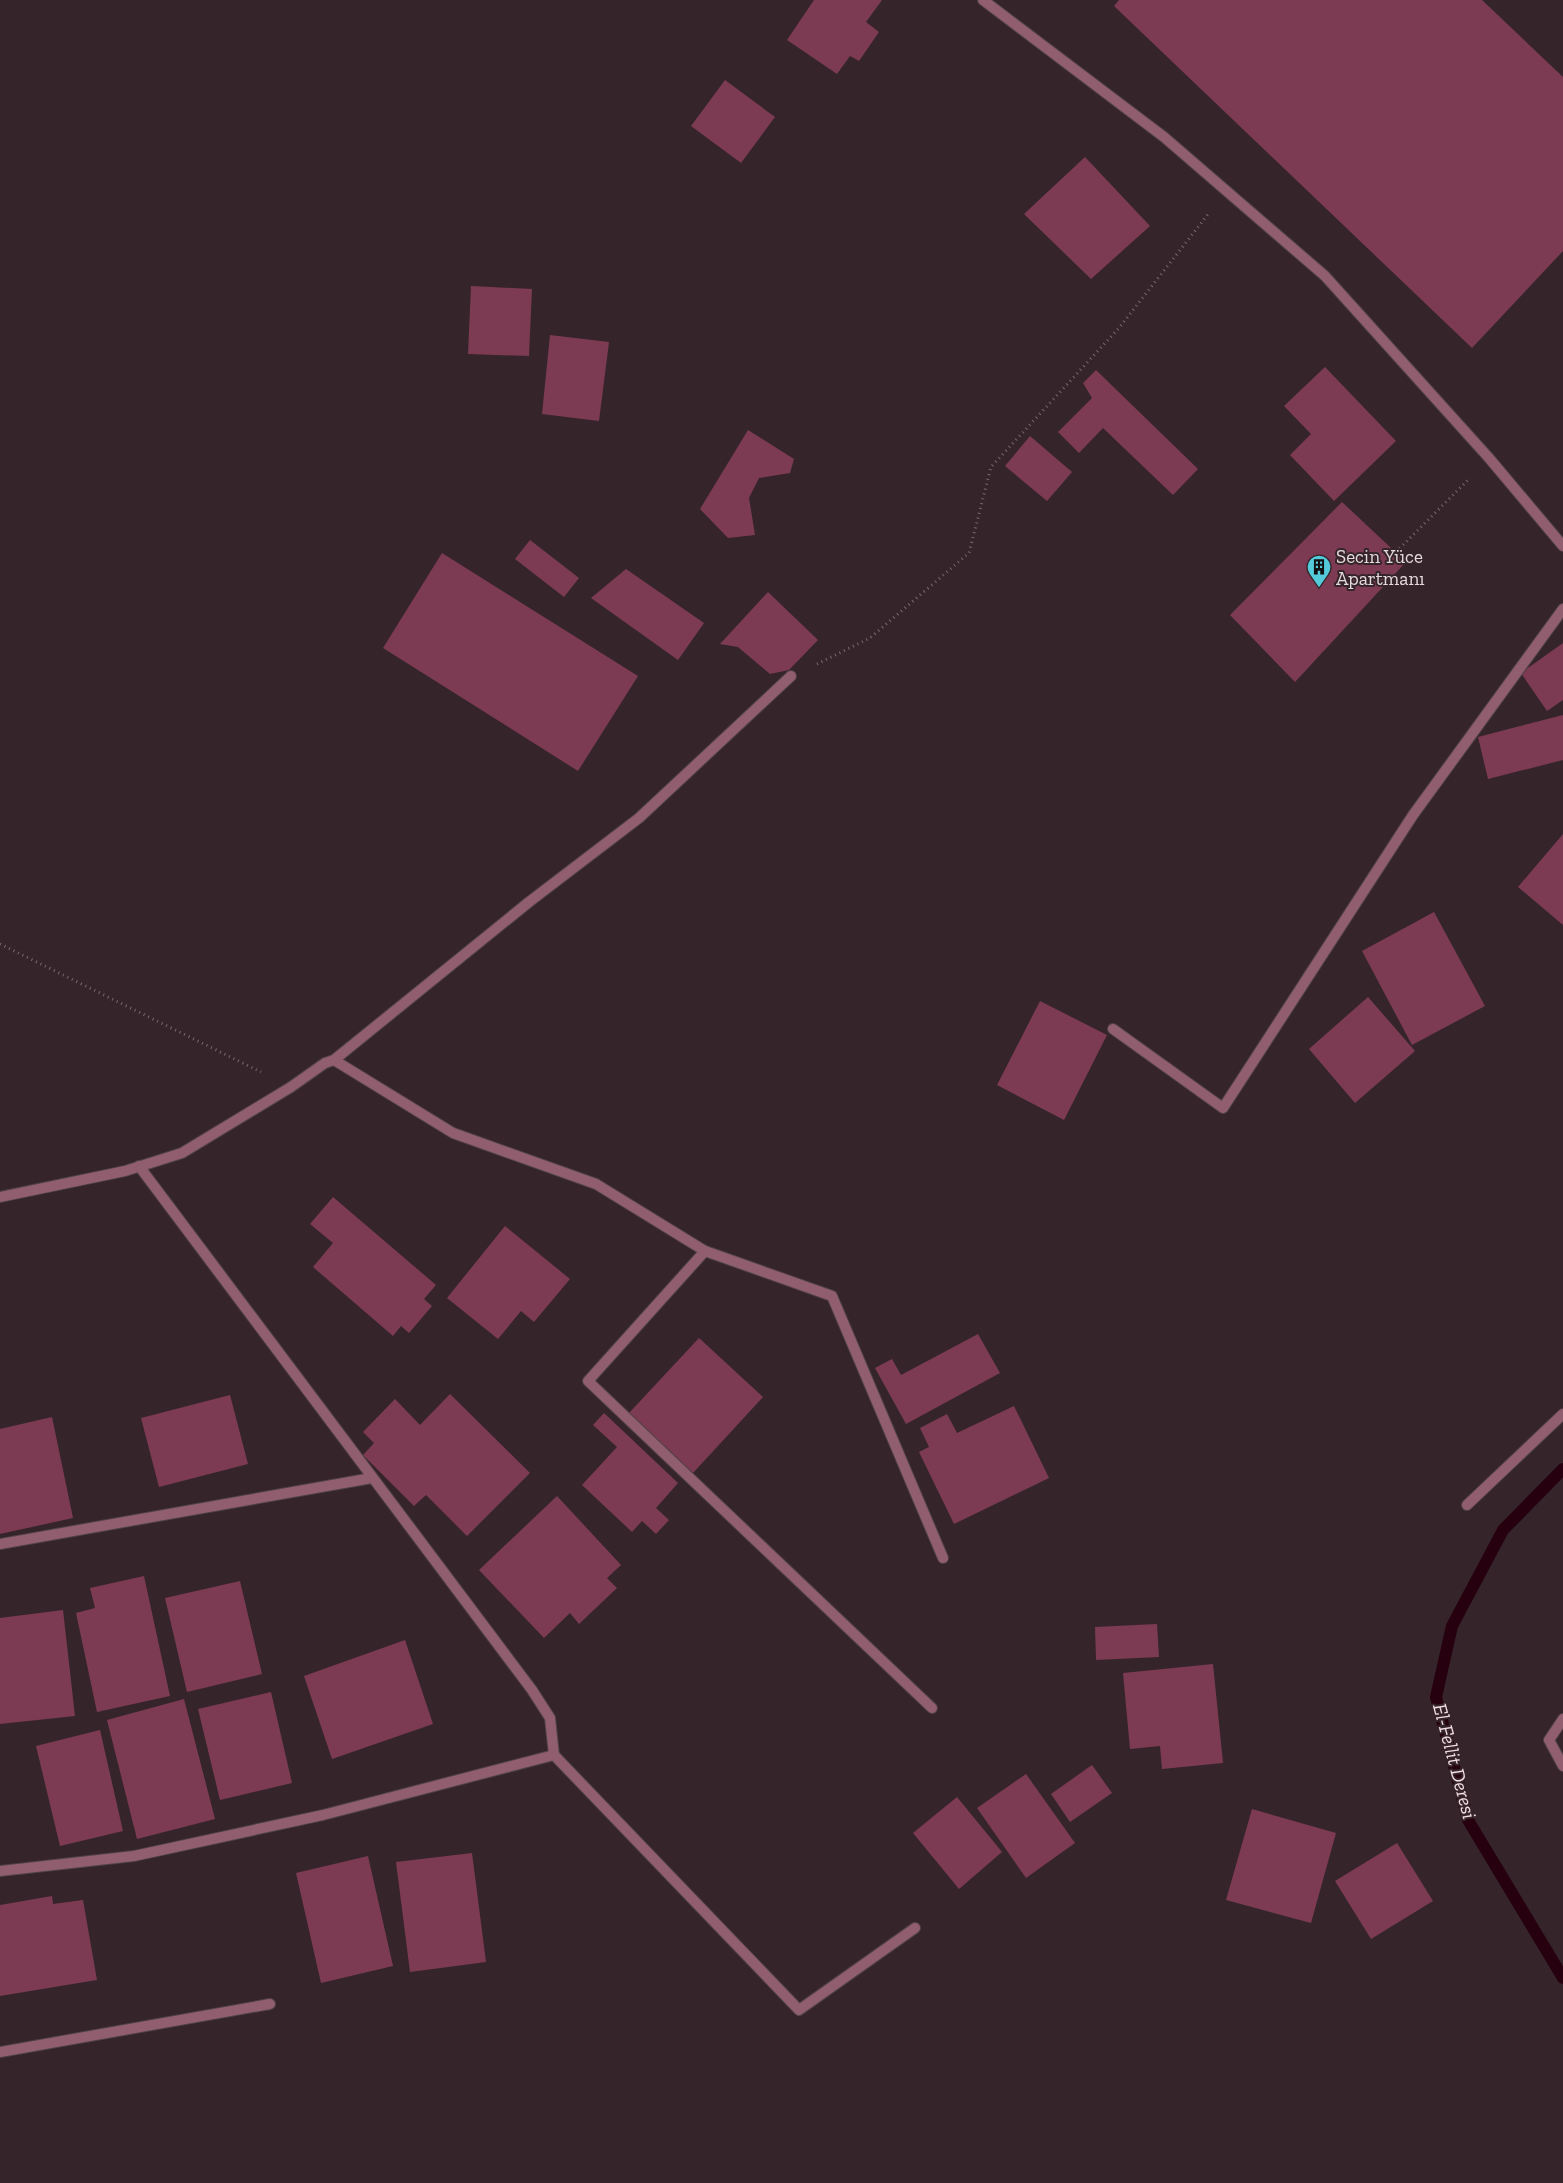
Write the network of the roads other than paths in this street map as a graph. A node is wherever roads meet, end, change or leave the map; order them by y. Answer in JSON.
{"nodes":[{"id":1,"x":983,"y":0,"type":"edge"},
{"id":2,"x":1563,"y":546,"type":"edge"},
{"id":3,"x":1563,"y":609,"type":"edge"},
{"id":4,"x":791,"y":676,"type":"road end"},
{"id":5,"x":1113,"y":1029,"type":"dead end"},
{"id":6,"x":334,"y":1060,"type":"junction"},
{"id":7,"x":139,"y":1166,"type":"junction"},
{"id":8,"x":0,"y":1197,"type":"edge"},
{"id":9,"x":705,"y":1252,"type":"junction"},
{"id":10,"x":1563,"y":1414,"type":"edge"},
{"id":11,"x":372,"y":1478,"type":"junction"},
{"id":12,"x":1467,"y":1505,"type":"dead end"},
{"id":13,"x":0,"y":1544,"type":"edge"},
{"id":14,"x":943,"y":1558,"type":"dead end"},
{"id":15,"x":932,"y":1708,"type":"dead end"},
{"id":16,"x":1563,"y":1719,"type":"edge"},
{"id":17,"x":554,"y":1755,"type":"junction"},
{"id":18,"x":1563,"y":1766,"type":"edge"},
{"id":19,"x":0,"y":1872,"type":"edge"},
{"id":20,"x":915,"y":1928,"type":"dead end"},
{"id":21,"x":270,"y":2004,"type":"dead end"},
{"id":22,"x":0,"y":2052,"type":"edge"}],
"edges":[{"from":1,"to":2,"type":"street"},
{"from":3,"to":5,"type":"street"},
{"from":4,"to":6,"type":"street"},
{"from":6,"to":7,"type":"street"},
{"from":6,"to":9,"type":"street"},
{"from":7,"to":8,"type":"street"},
{"from":7,"to":11,"type":"street"},
{"from":9,"to":14,"type":"street"},
{"from":9,"to":15,"type":"street"},
{"from":10,"to":12,"type":"street"},
{"from":11,"to":13,"type":"street"},
{"from":11,"to":17,"type":"street"},
{"from":16,"to":18,"type":"street"},
{"from":17,"to":19,"type":"street"},
{"from":17,"to":20,"type":"street"},
{"from":21,"to":22,"type":"street"}]}
